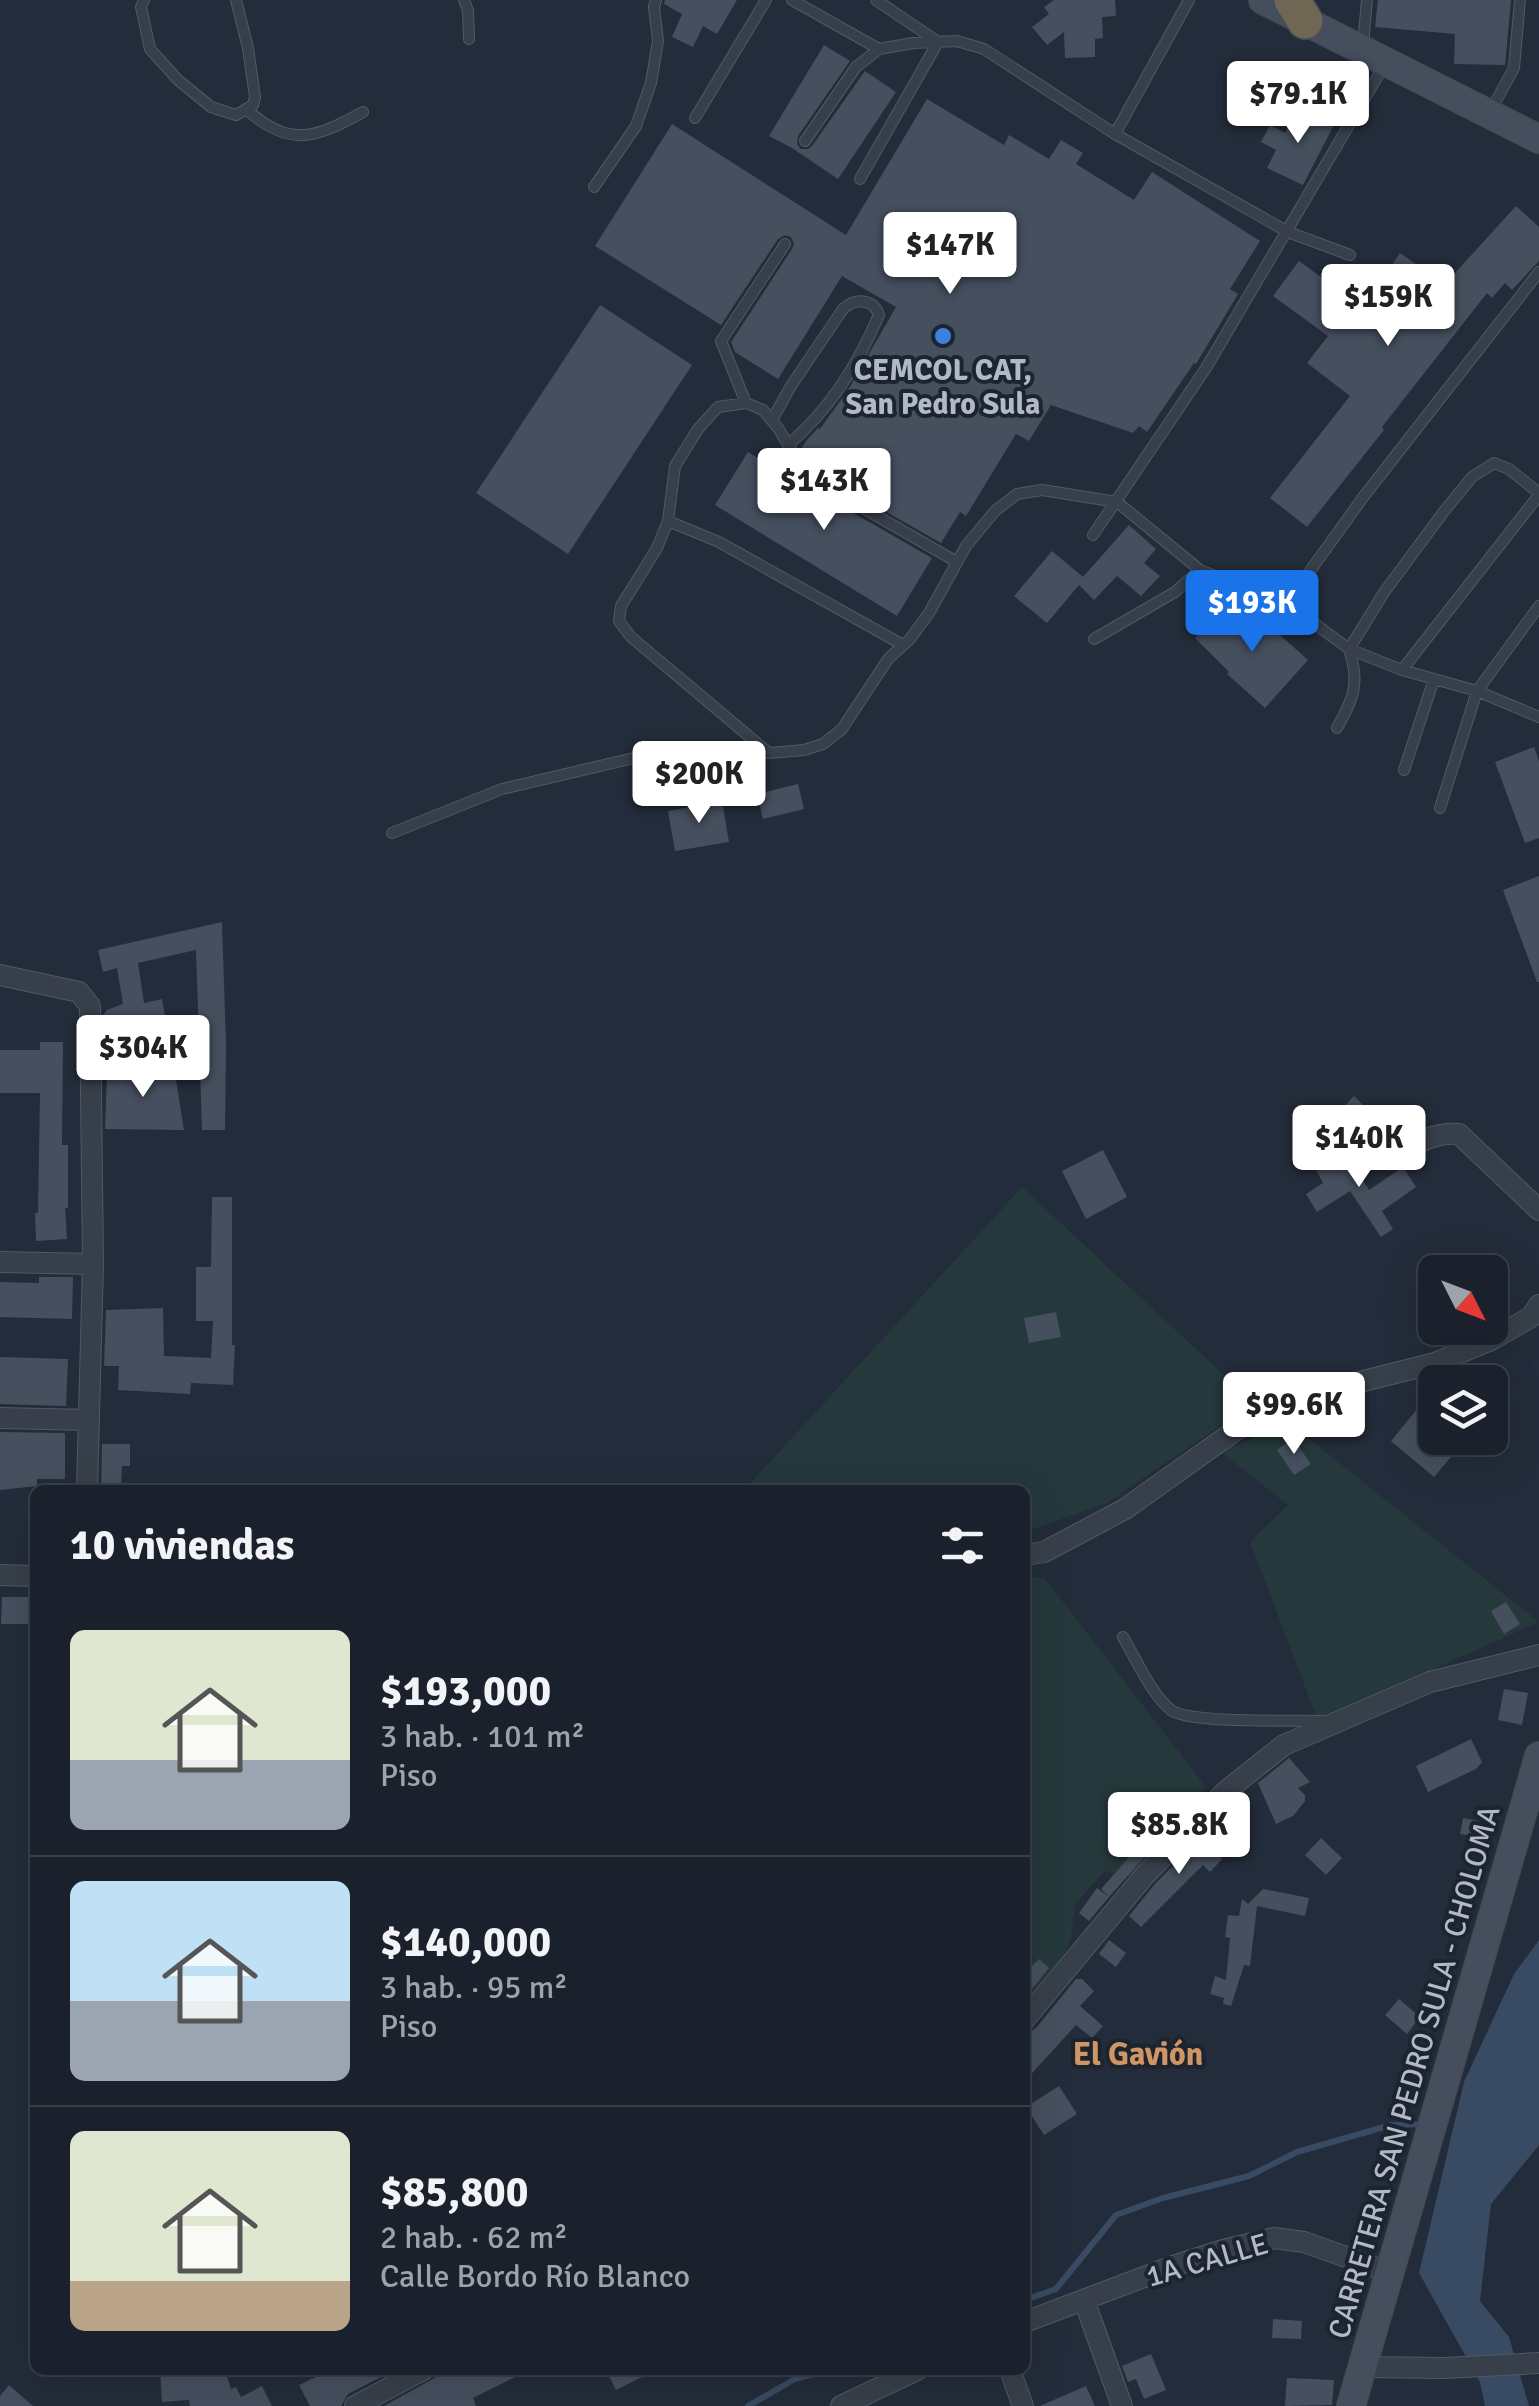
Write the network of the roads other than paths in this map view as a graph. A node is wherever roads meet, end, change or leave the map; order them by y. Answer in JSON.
{"nodes":[{"id":1,"x":144,"y":0,"type":"edge"},
{"id":2,"x":236,"y":0,"type":"edge"},
{"id":3,"x":464,"y":0,"type":"edge"},
{"id":4,"x":656,"y":0,"type":"edge"},
{"id":5,"x":766,"y":0,"type":"edge"},
{"id":6,"x":792,"y":0,"type":"edge"},
{"id":7,"x":876,"y":0,"type":"edge"},
{"id":8,"x":1189,"y":0,"type":"edge"},
{"id":9,"x":1263,"y":0,"type":"edge"},
{"id":10,"x":1367,"y":0,"type":"edge"},
{"id":11,"x":1520,"y":0,"type":"edge"},
{"id":12,"x":1299,"y":11,"type":"edge"},
{"id":13,"x":469,"y":39,"type":"dead end"},
{"id":14,"x":938,"y":42,"type":"junction"},
{"id":15,"x":880,"y":49,"type":"junction"},
{"id":16,"x":1374,"y":57,"type":"junction"},
{"id":17,"x":247,"y":110,"type":"junction"},
{"id":18,"x":363,"y":112,"type":"dead end"},
{"id":19,"x":1489,"y":113,"type":"junction"},
{"id":20,"x":694,"y":118,"type":"dead end"},
{"id":21,"x":1115,"y":134,"type":"junction"},
{"id":22,"x":1539,"y":139,"type":"edge"},
{"id":23,"x":805,"y":141,"type":"dead end"},
{"id":24,"x":860,"y":179,"type":"dead end"},
{"id":25,"x":594,"y":186,"type":"dead end"},
{"id":26,"x":1288,"y":232,"type":"junction"},
{"id":27,"x":785,"y":244,"type":"dead end"},
{"id":28,"x":1350,"y":255,"type":"dead end"},
{"id":29,"x":1539,"y":272,"type":"edge"},
{"id":30,"x":746,"y":403,"type":"junction"},
{"id":31,"x":772,"y":420,"type":"junction"},
{"id":32,"x":788,"y":445,"type":"junction"},
{"id":33,"x":1539,"y":494,"type":"edge"},
{"id":34,"x":1117,"y":502,"type":"junction"},
{"id":35,"x":668,"y":521,"type":"junction"},
{"id":36,"x":1093,"y":535,"type":"dead end"},
{"id":37,"x":957,"y":562,"type":"junction"},
{"id":38,"x":1200,"y":570,"type":"junction"},
{"id":39,"x":1287,"y":603,"type":"junction"},
{"id":40,"x":1539,"y":606,"type":"edge"},
{"id":41,"x":1094,"y":639,"type":"dead end"},
{"id":42,"x":903,"y":645,"type":"junction"},
{"id":43,"x":1349,"y":649,"type":"junction"},
{"id":44,"x":1402,"y":670,"type":"junction"},
{"id":45,"x":1434,"y":679,"type":"junction"},
{"id":46,"x":1477,"y":691,"type":"junction"},
{"id":47,"x":1539,"y":718,"type":"edge"},
{"id":48,"x":1337,"y":728,"type":"dead end"},
{"id":49,"x":769,"y":753,"type":"junction"},
{"id":50,"x":1404,"y":770,"type":"dead end"},
{"id":51,"x":1440,"y":808,"type":"dead end"},
{"id":52,"x":392,"y":833,"type":"dead end"},
{"id":53,"x":0,"y":975,"type":"edge"},
{"id":54,"x":1398,"y":1155,"type":"dead end"},
{"id":55,"x":1539,"y":1210,"type":"edge"},
{"id":56,"x":0,"y":1262,"type":"edge"},
{"id":57,"x":94,"y":1264,"type":"junction"},
{"id":58,"x":1539,"y":1306,"type":"edge"},
{"id":59,"x":0,"y":1418,"type":"edge"},
{"id":60,"x":89,"y":1420,"type":"junction"},
{"id":61,"x":87,"y":1485,"type":"edge"},
{"id":62,"x":1030,"y":1554,"type":"edge"},
{"id":63,"x":0,"y":1576,"type":"edge"},
{"id":64,"x":30,"y":1576,"type":"edge"},
{"id":65,"x":1123,"y":1637,"type":"dead end"},
{"id":66,"x":1539,"y":1655,"type":"edge"},
{"id":67,"x":1339,"y":1722,"type":"junction"},
{"id":68,"x":1539,"y":1756,"type":"edge"},
{"id":69,"x":1030,"y":2013,"type":"edge"},
{"id":70,"x":1390,"y":2273,"type":"junction"},
{"id":71,"x":1084,"y":2300,"type":"junction"},
{"id":72,"x":1030,"y":2320,"type":"edge"},
{"id":73,"x":1537,"y":2363,"type":"edge"},
{"id":74,"x":1363,"y":2367,"type":"junction"},
{"id":75,"x":413,"y":2375,"type":"edge"},
{"id":76,"x":907,"y":2375,"type":"edge"},
{"id":77,"x":1012,"y":2375,"type":"edge"},
{"id":78,"x":354,"y":2406,"type":"edge"},
{"id":79,"x":841,"y":2406,"type":"edge"},
{"id":80,"x":1023,"y":2406,"type":"edge"},
{"id":81,"x":1122,"y":2406,"type":"edge"},
{"id":82,"x":1351,"y":2406,"type":"edge"}],
"edges":[{"from":1,"to":17,"type":"lane"},
{"from":2,"to":17,"type":"lane"},
{"from":3,"to":13,"type":"lane"},
{"from":4,"to":25,"type":"lane"},
{"from":5,"to":20,"type":"lane"},
{"from":6,"to":15,"type":"lane"},
{"from":7,"to":14,"type":"lane"},
{"from":8,"to":21,"type":"lane"},
{"from":9,"to":12,"type":"main road"},
{"from":10,"to":16,"type":"lane"},
{"from":11,"to":19,"type":"lane"},
{"from":12,"to":16,"type":"main road"},
{"from":14,"to":15,"type":"lane"},
{"from":14,"to":21,"type":"lane"},
{"from":14,"to":24,"type":"lane"},
{"from":15,"to":23,"type":"lane"},
{"from":16,"to":19,"type":"main road"},
{"from":16,"to":26,"type":"lane"},
{"from":17,"to":18,"type":"lane"},
{"from":19,"to":22,"type":"main road"},
{"from":21,"to":26,"type":"lane"},
{"from":26,"to":28,"type":"lane"},
{"from":26,"to":34,"type":"lane"},
{"from":27,"to":30,"type":"lane"},
{"from":29,"to":39,"type":"lane"},
{"from":30,"to":31,"type":"lane"},
{"from":30,"to":35,"type":"lane"},
{"from":31,"to":32,"type":"lane"},
{"from":31,"to":32,"type":"lane"},
{"from":32,"to":37,"type":"lane"},
{"from":33,"to":43,"type":"lane"},
{"from":33,"to":44,"type":"lane"},
{"from":34,"to":36,"type":"lane"},
{"from":34,"to":37,"type":"lane"},
{"from":34,"to":38,"type":"lane"},
{"from":35,"to":42,"type":"lane"},
{"from":35,"to":49,"type":"lane"},
{"from":37,"to":42,"type":"lane"},
{"from":38,"to":39,"type":"lane"},
{"from":38,"to":41,"type":"lane"},
{"from":39,"to":43,"type":"lane"},
{"from":40,"to":46,"type":"lane"},
{"from":42,"to":49,"type":"lane"},
{"from":43,"to":44,"type":"lane"},
{"from":43,"to":48,"type":"lane"},
{"from":44,"to":45,"type":"lane"},
{"from":45,"to":46,"type":"lane"},
{"from":45,"to":50,"type":"lane"},
{"from":46,"to":47,"type":"lane"},
{"from":46,"to":51,"type":"lane"},
{"from":49,"to":52,"type":"lane"},
{"from":53,"to":57,"type":"street"},
{"from":54,"to":55,"type":"street"},
{"from":56,"to":57,"type":"street"},
{"from":57,"to":60,"type":"street"},
{"from":58,"to":62,"type":"street"},
{"from":59,"to":60,"type":"street"},
{"from":60,"to":61,"type":"street"},
{"from":63,"to":64,"type":"street"},
{"from":65,"to":67,"type":"lane"},
{"from":66,"to":67,"type":"street"},
{"from":67,"to":69,"type":"street"},
{"from":68,"to":70,"type":"main road","name":"CARRETERA SAN PEDRO SULA - CHOLOMA"},
{"from":70,"to":71,"type":"street","name":"1A CALLE"},
{"from":70,"to":74,"type":"main road","name":"CARRETERA SAN PEDRO SULA - CHOLOMA"},
{"from":71,"to":72,"type":"street","name":"1A CALLE"},
{"from":71,"to":81,"type":"street"},
{"from":73,"to":74,"type":"street"},
{"from":74,"to":82,"type":"main road","name":"CARRETERA SAN PEDRO SULA - CHOLOMA"},
{"from":75,"to":78,"type":"street"},
{"from":76,"to":79,"type":"street"},
{"from":77,"to":80,"type":"street"}]}
